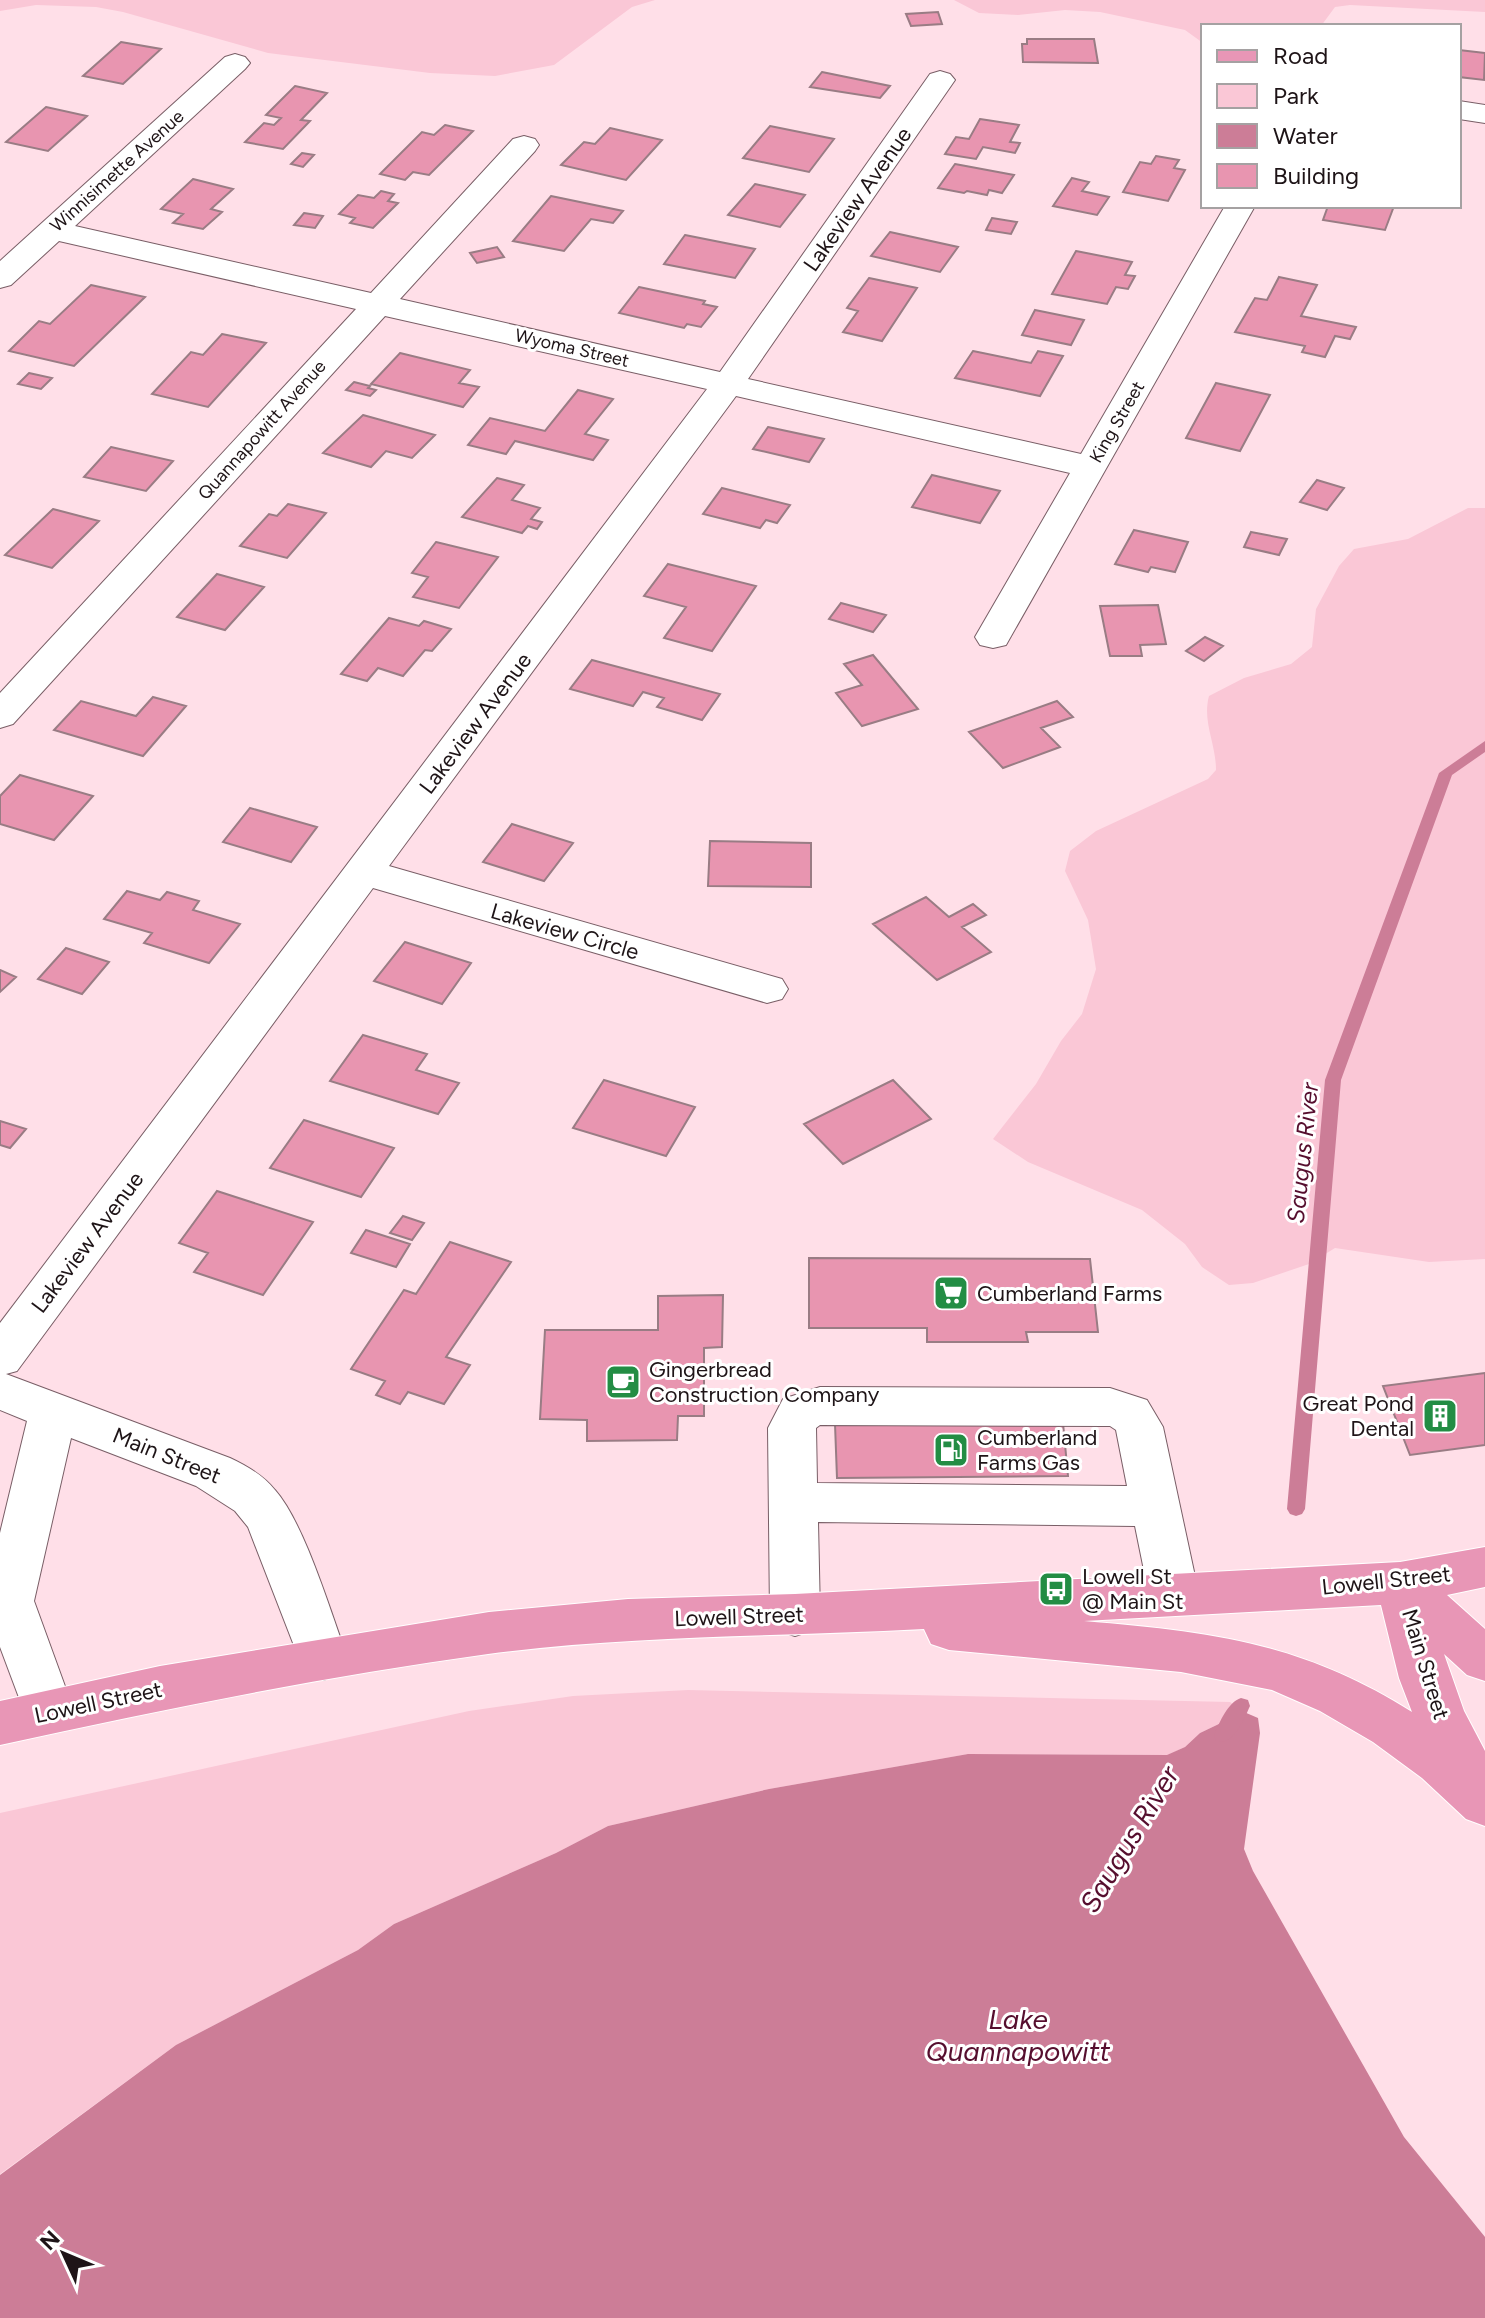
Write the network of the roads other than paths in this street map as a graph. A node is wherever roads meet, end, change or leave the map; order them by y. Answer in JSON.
{"nodes":[{"id":1,"x":235,"y":63,"type":"dead end"},
{"id":2,"x":940,"y":80,"type":"dead end"},
{"id":3,"x":1461,"y":110,"type":"edge"},
{"id":4,"x":1485,"y":114,"type":"edge"},
{"id":5,"x":524,"y":145,"type":"dead end"},
{"id":6,"x":1239,"y":208,"type":"edge"},
{"id":7,"x":53,"y":230,"type":"junction"},
{"id":8,"x":0,"y":278,"type":"edge"},
{"id":9,"x":378,"y":304,"type":"junction"},
{"id":10,"x":728,"y":384,"type":"junction"},
{"id":11,"x":1091,"y":467,"type":"junction"},
{"id":12,"x":993,"y":637,"type":"dead end"},
{"id":13,"x":0,"y":716,"type":"edge"},
{"id":14,"x":364,"y":872,"type":"junction"},
{"id":15,"x":767,"y":989,"type":"dead end"},
{"id":16,"x":0,"y":1358,"type":"edge"},
{"id":17,"x":0,"y":1391,"type":"edge"},
{"id":18,"x":53,"y":1410,"type":"junction"},
{"id":19,"x":795,"y":1502,"type":"junction"},
{"id":20,"x":1154,"y":1506,"type":"junction"},
{"id":21,"x":1485,"y":1567,"type":"edge"},
{"id":22,"x":1400,"y":1583,"type":"junction"},
{"id":23,"x":1174,"y":1595,"type":"junction"},
{"id":24,"x":4,"y":1603,"type":"edge"},
{"id":25,"x":795,"y":1615,"type":"junction"},
{"id":26,"x":323,"y":1659,"type":"junction"},
{"id":27,"x":1485,"y":1660,"type":"edge"},
{"id":28,"x":48,"y":1711,"type":"junction"},
{"id":29,"x":0,"y":1723,"type":"edge"},
{"id":30,"x":1485,"y":1803,"type":"edge"}],
"edges":[{"from":1,"to":7,"type":"street","name":"Winnisimette Avenue"},
{"from":2,"to":10,"type":"street","name":"Lakeview Avenue"},
{"from":3,"to":4,"type":"street"},
{"from":5,"to":9,"type":"street","name":"Quannapowitt Avenue"},
{"from":6,"to":11,"type":"street","name":"King Street"},
{"from":7,"to":8,"type":"street","name":"Winnisimette Avenue"},
{"from":7,"to":9,"type":"street","name":"Wyoma Street"},
{"from":9,"to":10,"type":"street","name":"Wyoma Street"},
{"from":9,"to":13,"type":"street","name":"Quannapowitt Avenue"},
{"from":10,"to":11,"type":"street","name":"Wyoma Street"},
{"from":10,"to":14,"type":"street","name":"Lakeview Avenue"},
{"from":11,"to":12,"type":"street","name":"King Street"},
{"from":14,"to":15,"type":"street","name":"Lakeview Circle"},
{"from":14,"to":16,"type":"street","name":"Lakeview Avenue"},
{"from":17,"to":18,"type":"street","name":"Main Street"},
{"from":18,"to":24,"type":"street"},
{"from":18,"to":26,"type":"street","name":"Main Street"},
{"from":19,"to":20,"type":"street"},
{"from":19,"to":20,"type":"street"},
{"from":19,"to":25,"type":"street"},
{"from":20,"to":23,"type":"street"},
{"from":21,"to":22,"type":"main road","name":"Lowell Street"},
{"from":22,"to":23,"type":"main road","name":"Lowell Street"},
{"from":22,"to":27,"type":"main road","name":"Main Street"},
{"from":22,"to":30,"type":"main road","name":"Main Street"},
{"from":23,"to":25,"type":"main road","name":"Lowell Street"},
{"from":24,"to":28,"type":"street"},
{"from":25,"to":26,"type":"main road","name":"Lowell Street"},
{"from":25,"to":30,"type":"main road"},
{"from":26,"to":28,"type":"main road","name":"Lowell Street"},
{"from":28,"to":29,"type":"main road","name":"Lowell Street"}]}
